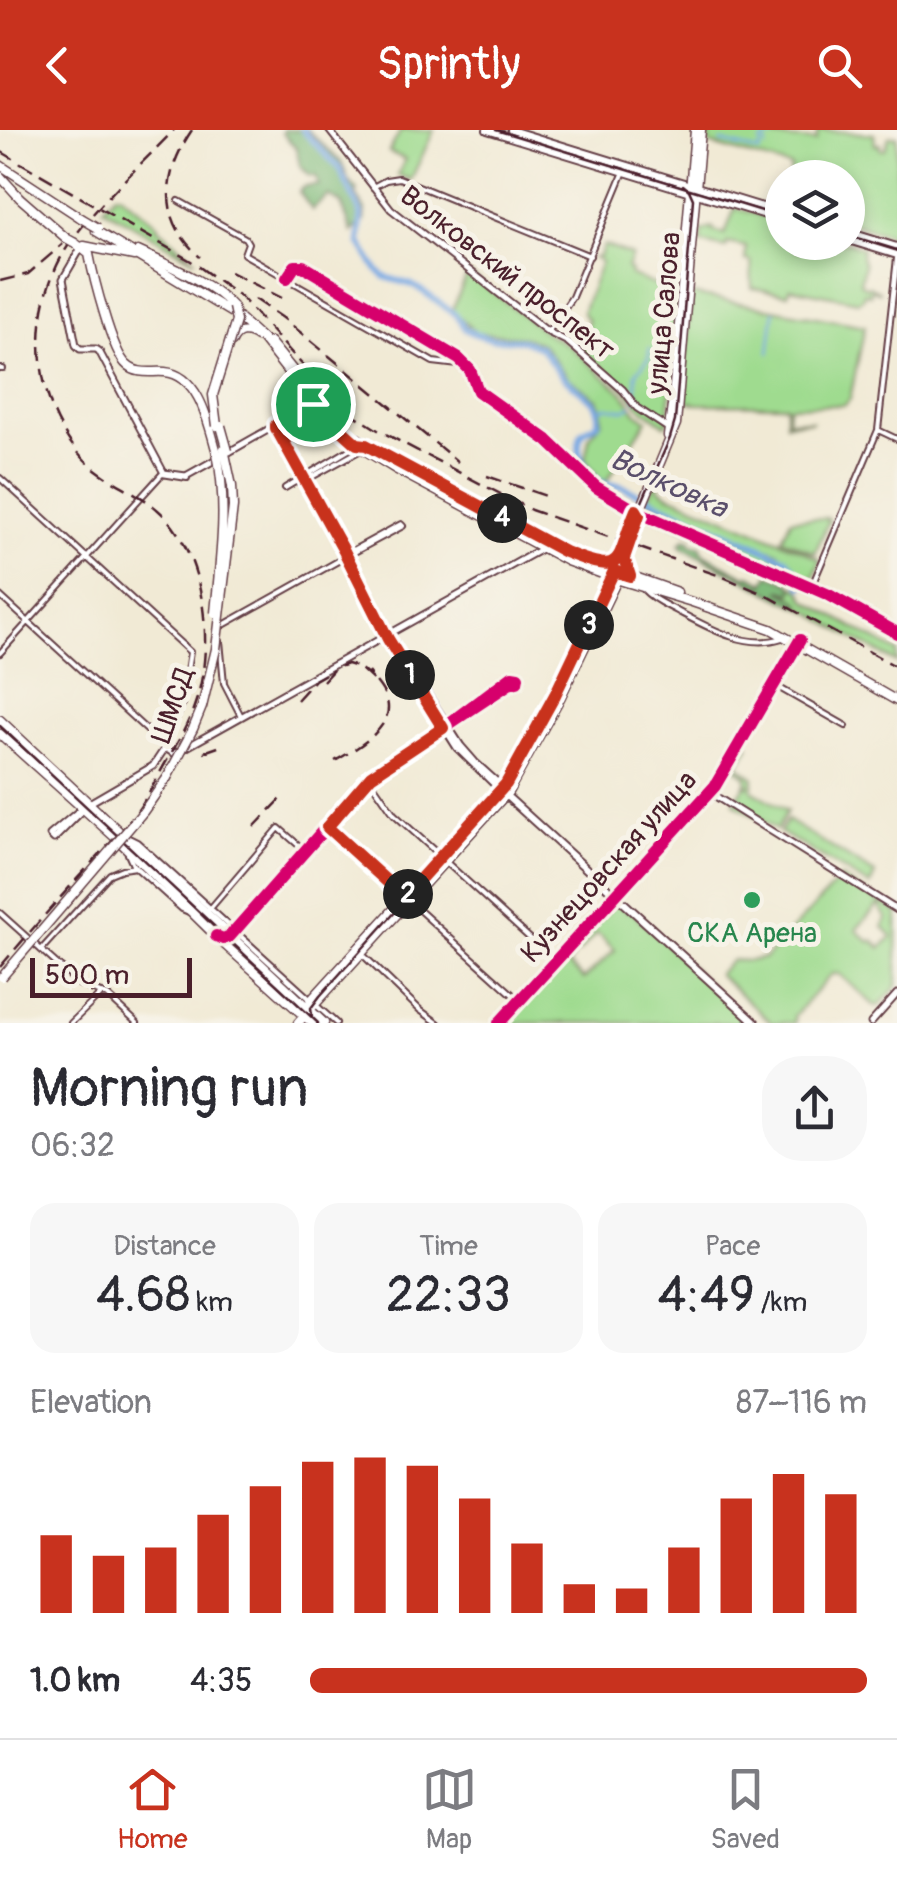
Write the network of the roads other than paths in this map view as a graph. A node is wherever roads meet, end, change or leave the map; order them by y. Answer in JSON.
{"nodes":[{"id":1,"x":329,"y":130,"type":"edge"},
{"id":2,"x":487,"y":130,"type":"edge"},
{"id":3,"x":511,"y":130,"type":"edge"},
{"id":4,"x":698,"y":132,"type":"edge"},
{"id":5,"x":605,"y":162,"type":"junction"},
{"id":6,"x":0,"y":170,"type":"edge"},
{"id":7,"x":624,"y":172,"type":"junction"},
{"id":8,"x":373,"y":187,"type":"junction"},
{"id":9,"x":693,"y":189,"type":"junction"},
{"id":10,"x":179,"y":201,"type":"dead end"},
{"id":11,"x":765,"y":211,"type":"edge"},
{"id":12,"x":97,"y":229,"type":"junction"},
{"id":13,"x":865,"y":240,"type":"edge"},
{"id":14,"x":865,"y":243,"type":"edge"},
{"id":15,"x":76,"y":245,"type":"junction"},
{"id":16,"x":897,"y":247,"type":"edge"},
{"id":17,"x":138,"y":250,"type":"junction"},
{"id":18,"x":590,"y":256,"type":"junction"},
{"id":19,"x":897,"y":257,"type":"edge"},
{"id":20,"x":156,"y":267,"type":"junction"},
{"id":21,"x":288,"y":278,"type":"junction"},
{"id":22,"x":897,"y":278,"type":"edge"},
{"id":23,"x":548,"y":332,"type":"junction"},
{"id":24,"x":268,"y":346,"type":"junction"},
{"id":25,"x":467,"y":366,"type":"junction"},
{"id":26,"x":315,"y":404,"type":"junction"},
{"id":27,"x":219,"y":426,"type":"junction"},
{"id":28,"x":277,"y":427,"type":"junction"},
{"id":29,"x":672,"y":429,"type":"junction"},
{"id":30,"x":880,"y":430,"type":"junction"},
{"id":31,"x":897,"y":438,"type":"edge"},
{"id":32,"x":359,"y":444,"type":"junction"},
{"id":33,"x":164,"y":473,"type":"junction"},
{"id":34,"x":305,"y":477,"type":"junction"},
{"id":35,"x":0,"y":478,"type":"edge"},
{"id":36,"x":285,"y":488,"type":"dead end"},
{"id":37,"x":638,"y":512,"type":"junction"},
{"id":38,"x":503,"y":523,"type":"junction"},
{"id":39,"x":531,"y":542,"type":"junction"},
{"id":40,"x":543,"y":548,"type":"junction"},
{"id":41,"x":348,"y":555,"type":"junction"},
{"id":42,"x":622,"y":557,"type":"junction"},
{"id":43,"x":87,"y":558,"type":"junction"},
{"id":44,"x":575,"y":560,"type":"junction"},
{"id":45,"x":599,"y":566,"type":"junction"},
{"id":46,"x":615,"y":575,"type":"junction"},
{"id":47,"x":630,"y":576,"type":"junction"},
{"id":48,"x":641,"y":586,"type":"junction"},
{"id":49,"x":809,"y":587,"type":"junction"},
{"id":50,"x":0,"y":596,"type":"edge"},
{"id":51,"x":693,"y":600,"type":"junction"},
{"id":52,"x":28,"y":622,"type":"junction"},
{"id":53,"x":388,"y":634,"type":"junction"},
{"id":54,"x":897,"y":635,"type":"edge"},
{"id":55,"x":784,"y":636,"type":"junction"},
{"id":56,"x":798,"y":642,"type":"junction"},
{"id":57,"x":0,"y":652,"type":"edge"},
{"id":58,"x":774,"y":685,"type":"junction"},
{"id":59,"x":897,"y":698,"type":"edge"},
{"id":60,"x":241,"y":716,"type":"junction"},
{"id":61,"x":0,"y":720,"type":"edge"},
{"id":62,"x":445,"y":726,"type":"junction"},
{"id":63,"x":846,"y":726,"type":"dead end"},
{"id":64,"x":4,"y":740,"type":"edge"},
{"id":65,"x":164,"y":746,"type":"junction"},
{"id":66,"x":369,"y":778,"type":"junction"},
{"id":67,"x":505,"y":792,"type":"junction"},
{"id":68,"x":712,"y":793,"type":"junction"},
{"id":69,"x":81,"y":807,"type":"junction"},
{"id":70,"x":327,"y":827,"type":"junction"},
{"id":71,"x":128,"y":849,"type":"junction"},
{"id":72,"x":305,"y":851,"type":"junction"},
{"id":73,"x":443,"y":859,"type":"junction"},
{"id":74,"x":132,"y":866,"type":"junction"},
{"id":75,"x":618,"y":895,"type":"junction"},
{"id":76,"x":407,"y":899,"type":"junction"},
{"id":77,"x":897,"y":908,"type":"edge"},
{"id":78,"x":208,"y":911,"type":"junction"},
{"id":79,"x":0,"y":913,"type":"edge"},
{"id":80,"x":193,"y":914,"type":"junction"},
{"id":81,"x":376,"y":933,"type":"junction"},
{"id":82,"x":232,"y":934,"type":"junction"},
{"id":83,"x":216,"y":936,"type":"junction"},
{"id":84,"x":41,"y":950,"type":"junction"},
{"id":85,"x":361,"y":954,"type":"junction"},
{"id":86,"x":556,"y":962,"type":"junction"},
{"id":87,"x":1,"y":978,"type":"edge"},
{"id":88,"x":102,"y":994,"type":"junction"},
{"id":89,"x":897,"y":994,"type":"edge"},
{"id":90,"x":520,"y":1002,"type":"junction"},
{"id":91,"x":306,"y":1013,"type":"edge"},
{"id":92,"x":72,"y":1023,"type":"edge"},
{"id":93,"x":137,"y":1023,"type":"edge"},
{"id":94,"x":324,"y":1023,"type":"edge"},
{"id":95,"x":336,"y":1023,"type":"edge"},
{"id":96,"x":438,"y":1023,"type":"edge"},
{"id":97,"x":501,"y":1023,"type":"edge"},
{"id":98,"x":759,"y":1023,"type":"edge"},
{"id":99,"x":870,"y":1023,"type":"edge"}],
"edges":[{"from":1,"to":8,"type":"street","name":"Волковский проспект"},
{"from":2,"to":5,"type":"main road"},
{"from":3,"to":5,"type":"main road"},
{"from":4,"to":9,"type":"main road","name":"улица Салова"},
{"from":5,"to":7,"type":"main road"},
{"from":5,"to":9,"type":"main road"},
{"from":6,"to":12,"type":"main road","bridge":true},
{"from":6,"to":15,"type":"main road"},
{"from":7,"to":9,"type":"main road"},
{"from":7,"to":18,"type":"street"},
{"from":8,"to":18,"type":"street"},
{"from":8,"to":23,"type":"street","name":"Волковский проспект"},
{"from":9,"to":11,"type":"main road"},
{"from":9,"to":29,"type":"main road","name":"улица Салова"},
{"from":10,"to":21,"type":"street"},
{"from":12,"to":17,"type":"main road"},
{"from":12,"to":20,"type":"main road"},
{"from":13,"to":16,"type":"main road"},
{"from":14,"to":19,"type":"main road"},
{"from":15,"to":20,"type":"main road"},
{"from":15,"to":33,"type":"street"},
{"from":15,"to":87,"type":"main road","name":"ШМСД","bridge":true},
{"from":17,"to":26,"type":"main road"},
{"from":17,"to":27,"type":"main road","bridge":true},
{"from":18,"to":23,"type":"street"},
{"from":19,"to":30,"type":"street"},
{"from":20,"to":24,"type":"main road"},
{"from":21,"to":25,"type":"street"},
{"from":21,"to":25,"type":"street"},
{"from":22,"to":30,"type":"street"},
{"from":23,"to":29,"type":"street","name":"Волковский проспект"},
{"from":24,"to":26,"type":"main road"},
{"from":24,"to":27,"type":"main road"},
{"from":25,"to":37,"type":"street"},
{"from":26,"to":28,"type":"street"},
{"from":26,"to":32,"type":"main road"},
{"from":27,"to":87,"type":"main road","name":"ШМСД","bridge":true},
{"from":28,"to":33,"type":"street"},
{"from":28,"to":34,"type":"street"},
{"from":29,"to":37,"type":"main road","name":"улица Салова"},
{"from":30,"to":31,"type":"street"},
{"from":30,"to":49,"type":"street"},
{"from":32,"to":34,"type":"street"},
{"from":32,"to":38,"type":"main road"},
{"from":33,"to":43,"type":"street"},
{"from":34,"to":36,"type":"street"},
{"from":34,"to":41,"type":"street"},
{"from":35,"to":43,"type":"street"},
{"from":37,"to":42,"type":"main road","name":"улица Салова"},
{"from":37,"to":49,"type":"street"},
{"from":38,"to":39,"type":"main road"},
{"from":38,"to":44,"type":"main road"},
{"from":39,"to":40,"type":"main road"},
{"from":39,"to":53,"type":"street"},
{"from":40,"to":44,"type":"main road"},
{"from":40,"to":53,"type":"street"},
{"from":41,"to":41,"type":"street"},
{"from":41,"to":53,"type":"street"},
{"from":41,"to":60,"type":"street"},
{"from":42,"to":45,"type":"main road"},
{"from":42,"to":46,"type":"main road","name":"улица Салова"},
{"from":42,"to":47,"type":"main road"},
{"from":43,"to":52,"type":"street"},
{"from":43,"to":65,"type":"street"},
{"from":44,"to":45,"type":"main road"},
{"from":44,"to":46,"type":"main road"},
{"from":45,"to":46,"type":"main road"},
{"from":46,"to":47,"type":"main road"},
{"from":46,"to":48,"type":"main road"},
{"from":46,"to":67,"type":"main road","name":"улица Салова"},
{"from":47,"to":51,"type":"main road"},
{"from":48,"to":51,"type":"main road"},
{"from":48,"to":55,"type":"street"},
{"from":49,"to":54,"type":"street"},
{"from":50,"to":52,"type":"street"},
{"from":51,"to":55,"type":"main road"},
{"from":51,"to":56,"type":"main road"},
{"from":52,"to":57,"type":"street"},
{"from":52,"to":65,"type":"street"},
{"from":53,"to":60,"type":"street"},
{"from":53,"to":62,"type":"street"},
{"from":55,"to":56,"type":"main road"},
{"from":56,"to":58,"type":"street","name":"Кузнецовская улица"},
{"from":56,"to":59,"type":"main road"},
{"from":58,"to":63,"type":"street"},
{"from":58,"to":68,"type":"street","name":"Кузнецовская улица"},
{"from":60,"to":65,"type":"street"},
{"from":61,"to":69,"type":"main road"},
{"from":62,"to":62,"type":"street"},
{"from":62,"to":66,"type":"street"},
{"from":62,"to":67,"type":"street"},
{"from":64,"to":69,"type":"main road"},
{"from":65,"to":69,"type":"street"},
{"from":66,"to":70,"type":"street"},
{"from":66,"to":73,"type":"street"},
{"from":67,"to":73,"type":"main road","name":"улица Салова"},
{"from":67,"to":75,"type":"main road"},
{"from":68,"to":75,"type":"street","name":"Кузнецовская улица"},
{"from":68,"to":77,"type":"street"},
{"from":69,"to":69,"type":"street"},
{"from":69,"to":71,"type":"main road"},
{"from":69,"to":78,"type":"main road"},
{"from":70,"to":72,"type":"street"},
{"from":70,"to":76,"type":"street"},
{"from":71,"to":74,"type":"street"},
{"from":71,"to":80,"type":"main road"},
{"from":72,"to":78,"type":"street"},
{"from":72,"to":82,"type":"street"},
{"from":73,"to":76,"type":"main road","name":"улица Салова"},
{"from":73,"to":86,"type":"street"},
{"from":74,"to":80,"type":"street"},
{"from":74,"to":84,"type":"street"},
{"from":75,"to":86,"type":"street","name":"Кузнецовская улица"},
{"from":75,"to":98,"type":"main road"},
{"from":76,"to":81,"type":"main road","name":"улица Салова"},
{"from":76,"to":90,"type":"street"},
{"from":78,"to":82,"type":"main road"},
{"from":79,"to":84,"type":"street"},
{"from":80,"to":83,"type":"main road"},
{"from":81,"to":85,"type":"main road"},
{"from":81,"to":91,"type":"main road"},
{"from":82,"to":83,"type":"street"},
{"from":82,"to":91,"type":"main road"},
{"from":83,"to":91,"type":"main road"},
{"from":84,"to":88,"type":"street"},
{"from":85,"to":91,"type":"main road"},
{"from":85,"to":96,"type":"street"},
{"from":86,"to":90,"type":"street","name":"Кузнецовская улица"},
{"from":88,"to":92,"type":"street"},
{"from":88,"to":93,"type":"street"},
{"from":89,"to":99,"type":"street"},
{"from":90,"to":97,"type":"street","name":"Кузнецовская улица"},
{"from":91,"to":94,"type":"main road"},
{"from":91,"to":95,"type":"street"}]}
